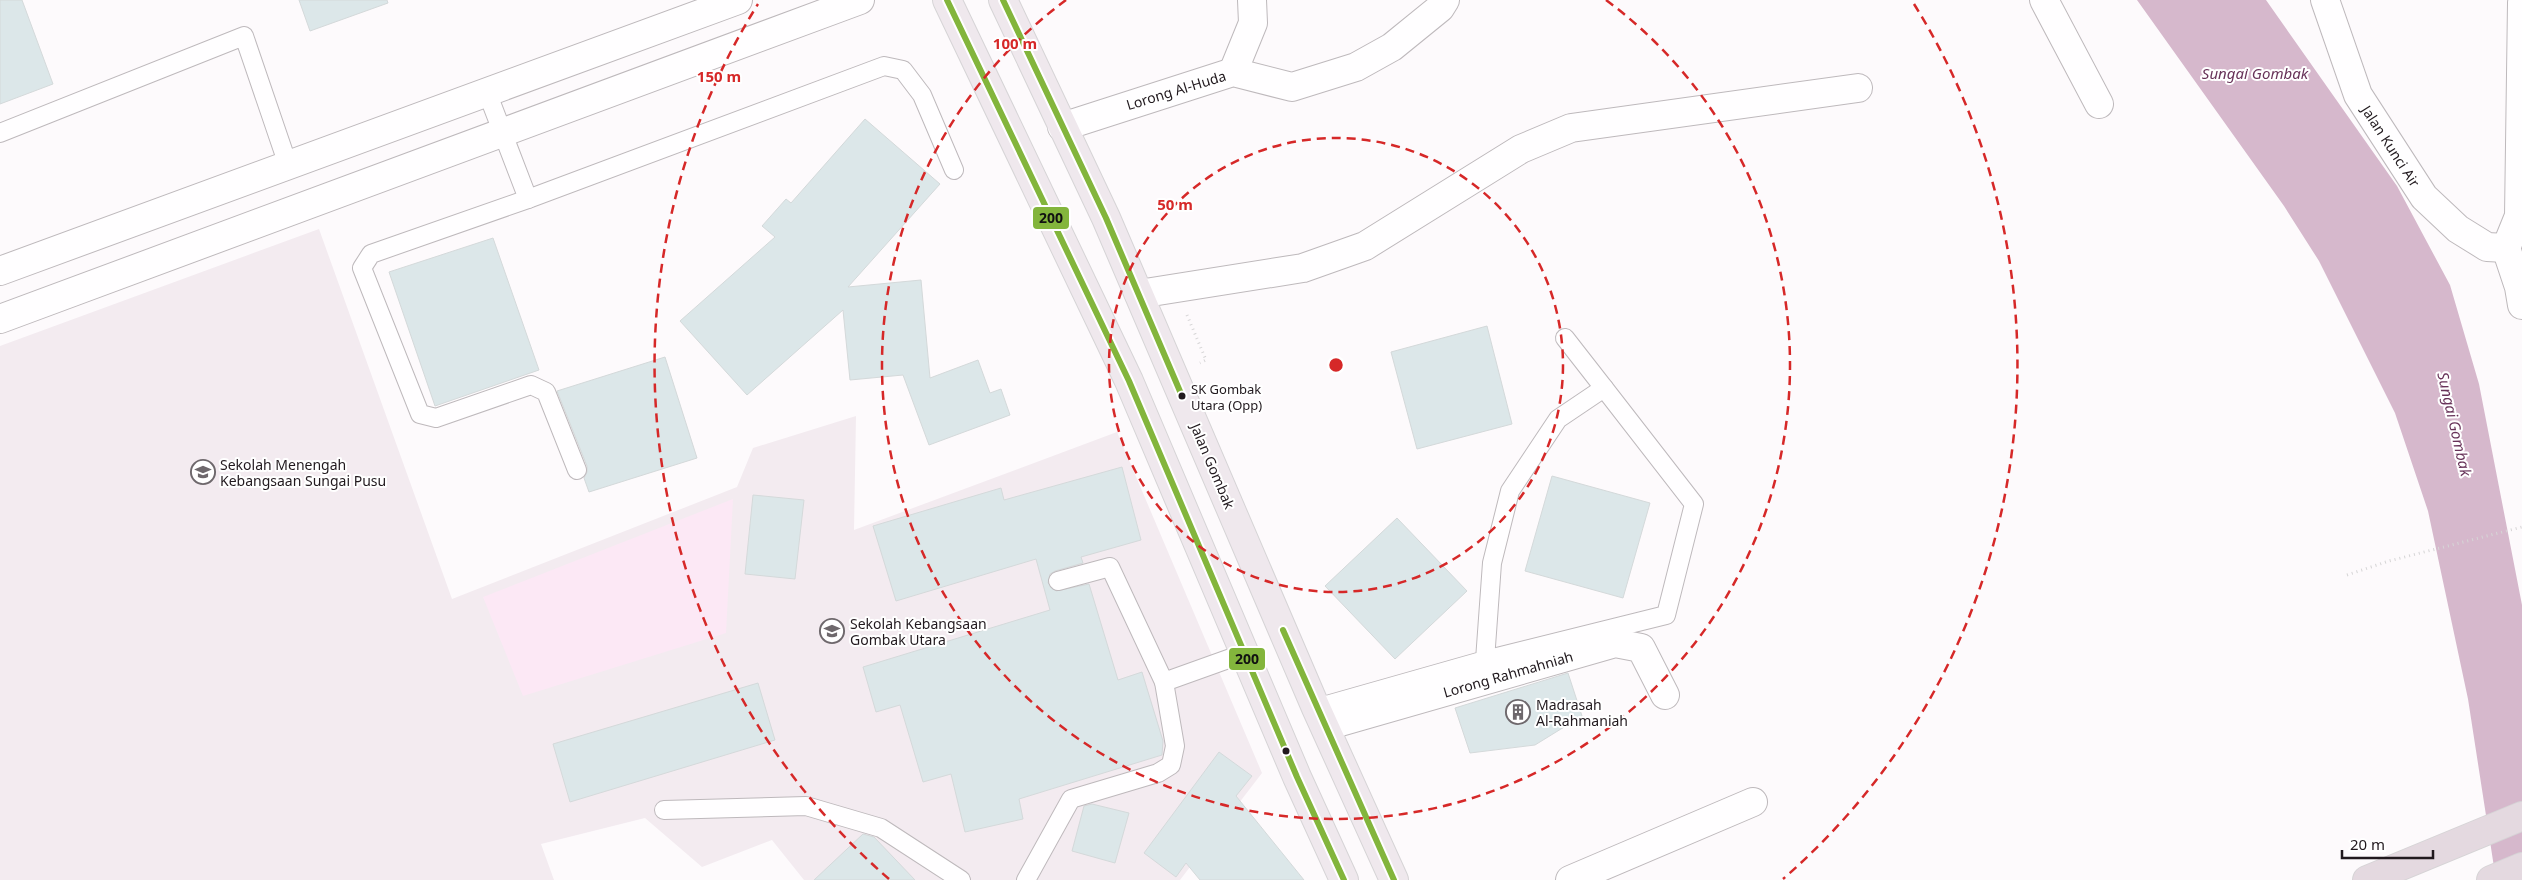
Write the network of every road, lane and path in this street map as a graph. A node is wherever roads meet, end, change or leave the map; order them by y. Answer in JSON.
{"nodes":[{"id":1,"x":738,"y":0,"type":"edge"},
{"id":2,"x":860,"y":0,"type":"edge"},
{"id":3,"x":946,"y":0,"type":"edge"},
{"id":4,"x":1003,"y":0,"type":"edge"},
{"id":5,"x":1252,"y":0,"type":"edge"},
{"id":6,"x":1445,"y":0,"type":"edge"},
{"id":7,"x":2044,"y":0,"type":"edge"},
{"id":8,"x":2325,"y":0,"type":"edge"},
{"id":9,"x":2522,"y":3,"type":"edge"},
{"id":10,"x":1234,"y":72,"type":"junction"},
{"id":11,"x":1858,"y":88,"type":"dead end"},
{"id":12,"x":487,"y":92,"type":"junction"},
{"id":13,"x":2099,"y":104,"type":"dead end"},
{"id":14,"x":1062,"y":127,"type":"junction"},
{"id":15,"x":502,"y":132,"type":"junction"},
{"id":16,"x":0,"y":133,"type":"edge"},
{"id":17,"x":288,"y":165,"type":"junction"},
{"id":18,"x":954,"y":170,"type":"dead end"},
{"id":19,"x":528,"y":199,"type":"junction"},
{"id":20,"x":2506,"y":248,"type":"junction"},
{"id":21,"x":0,"y":271,"type":"edge"},
{"id":22,"x":1139,"y":294,"type":"junction"},
{"id":23,"x":2521,"y":294,"type":"edge"},
{"id":24,"x":1185,"y":312,"type":"dead end"},
{"id":25,"x":0,"y":319,"type":"edge"},
{"id":26,"x":1565,"y":338,"type":"dead end"},
{"id":27,"x":1206,"y":360,"type":"dead end"},
{"id":28,"x":1604,"y":388,"type":"junction"},
{"id":29,"x":577,"y":470,"type":"dead end"},
{"id":30,"x":2522,"y":527,"type":"edge"},
{"id":31,"x":2347,"y":575,"type":"dead end"},
{"id":32,"x":1058,"y":581,"type":"dead end"},
{"id":33,"x":1245,"y":653,"type":"junction"},
{"id":34,"x":1485,"y":660,"type":"junction"},
{"id":35,"x":1164,"y":682,"type":"junction"},
{"id":36,"x":1665,"y":695,"type":"dead end"},
{"id":37,"x":1321,"y":717,"type":"junction"},
{"id":38,"x":1753,"y":802,"type":"dead end"},
{"id":39,"x":664,"y":810,"type":"dead end"},
{"id":40,"x":2522,"y":816,"type":"edge"},
{"id":41,"x":2522,"y":867,"type":"edge"},
{"id":42,"x":962,"y":880,"type":"edge"},
{"id":43,"x":1026,"y":880,"type":"edge"},
{"id":44,"x":1344,"y":880,"type":"edge"},
{"id":45,"x":1394,"y":880,"type":"edge"},
{"id":46,"x":1570,"y":880,"type":"edge"},
{"id":47,"x":2366,"y":880,"type":"edge"},
{"id":48,"x":2490,"y":880,"type":"edge"}],
"edges":[{"from":1,"to":12,"type":"street"},
{"from":2,"to":15,"type":"street"},
{"from":3,"to":33,"type":"main road"},
{"from":4,"to":14,"type":"main road","name":"Jalan Gombak"},
{"from":5,"to":10,"type":"street"},
{"from":6,"to":10,"type":"street","name":"Lorong Al-Huda"},
{"from":7,"to":13,"type":"street"},
{"from":8,"to":20,"type":"street","name":"Jalan Kunci Air"},
{"from":9,"to":20,"type":"street"},
{"from":10,"to":14,"type":"street","name":"Lorong Al-Huda"},
{"from":11,"to":22,"type":"street"},
{"from":12,"to":15,"type":"lane"},
{"from":12,"to":17,"type":"street"},
{"from":14,"to":22,"type":"main road","name":"Jalan Gombak"},
{"from":15,"to":19,"type":"lane"},
{"from":15,"to":25,"type":"street"},
{"from":16,"to":17,"type":"lane"},
{"from":17,"to":21,"type":"street"},
{"from":18,"to":19,"type":"lane"},
{"from":19,"to":29,"type":"lane"},
{"from":20,"to":23,"type":"street"},
{"from":22,"to":37,"type":"main road","name":"Jalan Gombak"},
{"from":24,"to":27,"type":"path"},
{"from":26,"to":28,"type":"lane"},
{"from":28,"to":34,"type":"lane"},
{"from":28,"to":34,"type":"lane"},
{"from":30,"to":31,"type":"path"},
{"from":32,"to":35,"type":"lane"},
{"from":33,"to":35,"type":"lane"},
{"from":33,"to":44,"type":"main road"},
{"from":34,"to":37,"type":"lane"},
{"from":35,"to":43,"type":"lane"},
{"from":36,"to":37,"type":"street","name":"Lorong Rahmahniah"},
{"from":37,"to":45,"type":"main road","name":"Jalan Gombak"},
{"from":38,"to":46,"type":"street"},
{"from":39,"to":42,"type":"lane"},
{"from":40,"to":47,"type":"highway"},
{"from":41,"to":48,"type":"highway"}]}
